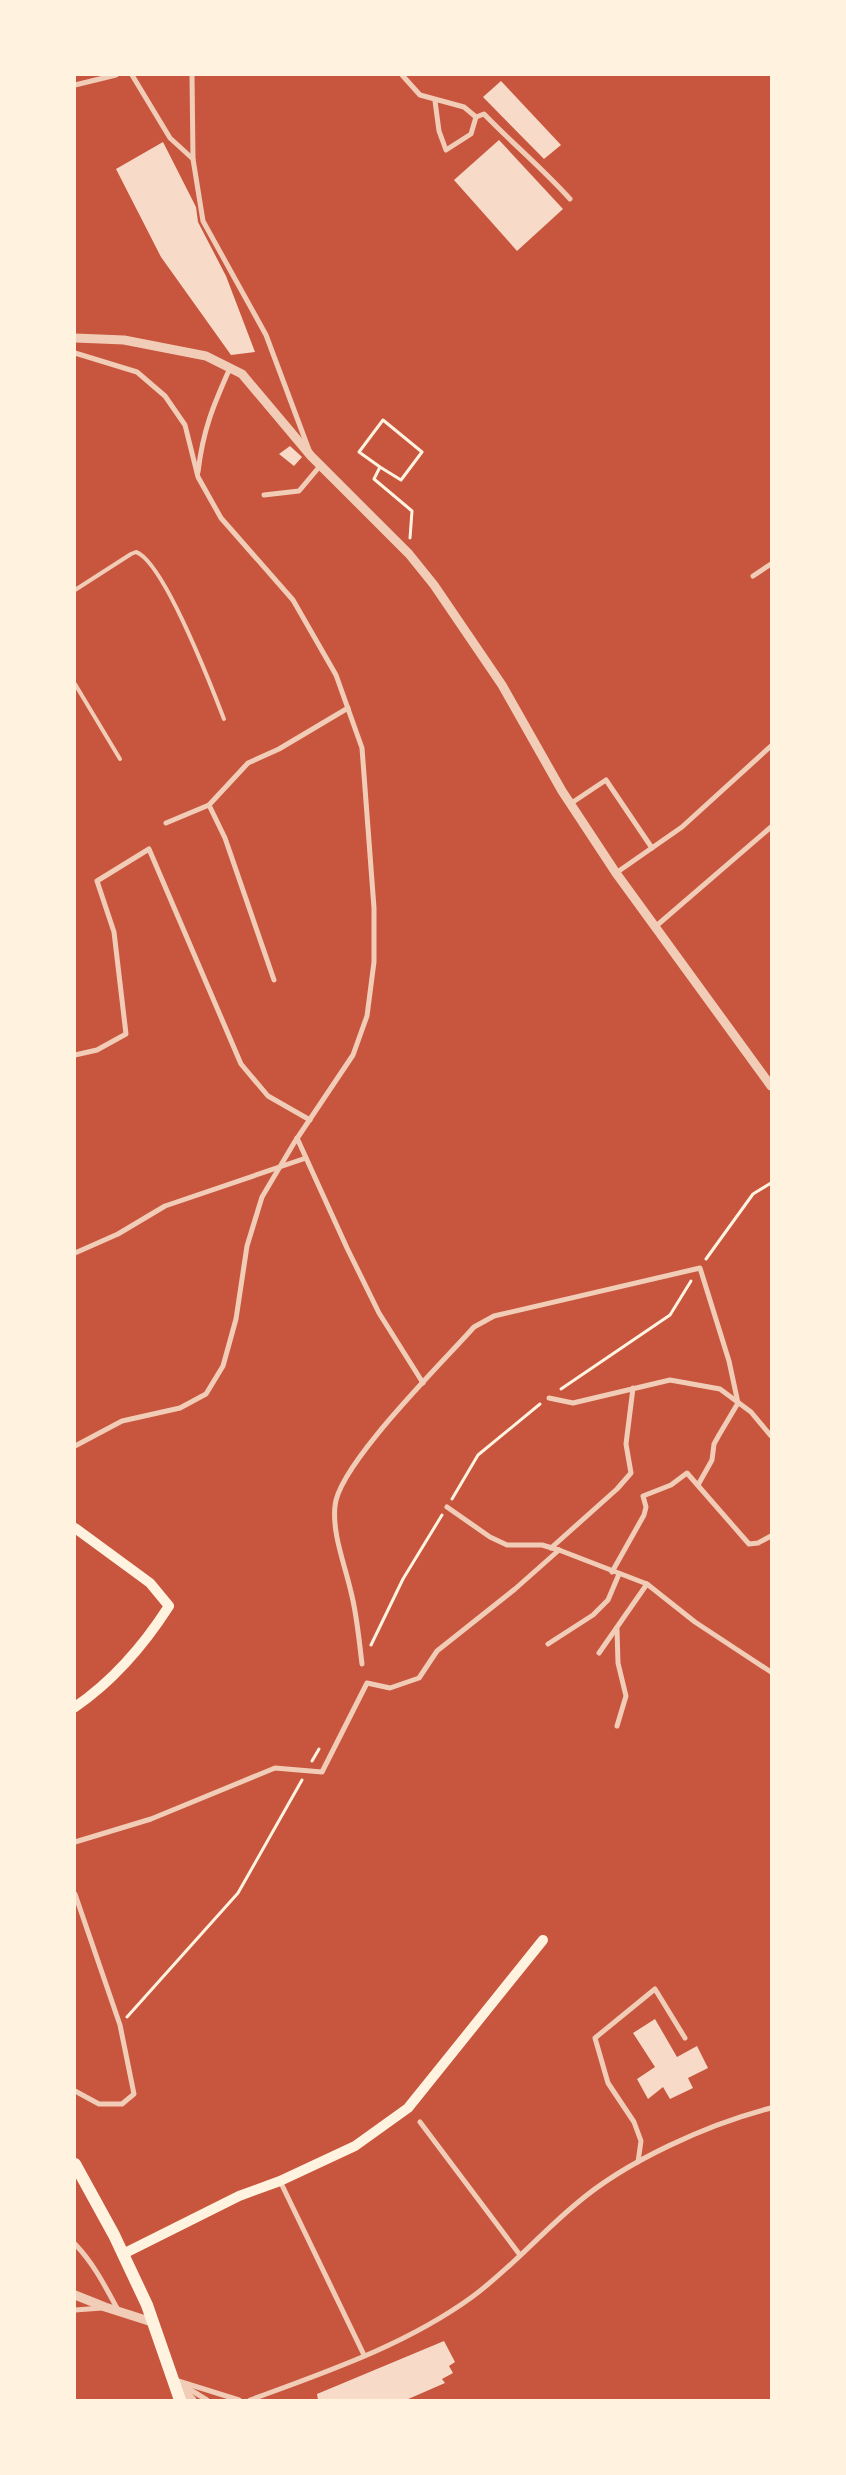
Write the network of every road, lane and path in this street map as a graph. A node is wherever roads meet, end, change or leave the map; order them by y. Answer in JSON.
{"nodes":[{"id":1,"x":116,"y":75,"type":"edge"},
{"id":2,"x":132,"y":75,"type":"edge"},
{"id":3,"x":192,"y":75,"type":"edge"},
{"id":4,"x":402,"y":75,"type":"edge"},
{"id":5,"x":75,"y":85,"type":"edge"},
{"id":6,"x":435,"y":101,"type":"junction"},
{"id":7,"x":476,"y":117,"type":"junction"},
{"id":8,"x":193,"y":159,"type":"junction"},
{"id":9,"x":570,"y":199,"type":"dead end"},
{"id":10,"x":75,"y":338,"type":"edge"},
{"id":11,"x":75,"y":353,"type":"edge"},
{"id":12,"x":230,"y":368,"type":"junction"},
{"id":13,"x":311,"y":456,"type":"junction"},
{"id":14,"x":320,"y":466,"type":"junction"},
{"id":15,"x":380,"y":467,"type":"junction"},
{"id":16,"x":198,"y":477,"type":"junction"},
{"id":17,"x":264,"y":495,"type":"dead end"},
{"id":18,"x":409,"y":554,"type":"junction"},
{"id":19,"x":771,"y":564,"type":"edge"},
{"id":20,"x":753,"y":576,"type":"dead end"},
{"id":21,"x":75,"y":590,"type":"edge"},
{"id":22,"x":75,"y":684,"type":"edge"},
{"id":23,"x":348,"y":708,"type":"junction"},
{"id":24,"x":224,"y":719,"type":"dead end"},
{"id":25,"x":771,"y":746,"type":"edge"},
{"id":26,"x":120,"y":760,"type":"dead end"},
{"id":27,"x":570,"y":804,"type":"junction"},
{"id":28,"x":209,"y":806,"type":"junction"},
{"id":29,"x":166,"y":824,"type":"dead end"},
{"id":30,"x":771,"y":827,"type":"edge"},
{"id":31,"x":652,"y":848,"type":"junction"},
{"id":32,"x":616,"y":873,"type":"junction"},
{"id":33,"x":655,"y":927,"type":"junction"},
{"id":34,"x":274,"y":980,"type":"dead end"},
{"id":35,"x":75,"y":1055,"type":"edge"},
{"id":36,"x":771,"y":1086,"type":"edge"},
{"id":37,"x":310,"y":1120,"type":"junction"},
{"id":38,"x":297,"y":1138,"type":"junction"},
{"id":39,"x":306,"y":1158,"type":"junction"},
{"id":40,"x":280,"y":1165,"type":"junction"},
{"id":41,"x":771,"y":1183,"type":"edge"},
{"id":42,"x":75,"y":1253,"type":"edge"},
{"id":43,"x":700,"y":1268,"type":"junction"},
{"id":44,"x":423,"y":1383,"type":"junction"},
{"id":45,"x":633,"y":1388,"type":"junction"},
{"id":46,"x":549,"y":1398,"type":"junction"},
{"id":47,"x":738,"y":1403,"type":"junction"},
{"id":48,"x":771,"y":1436,"type":"edge"},
{"id":49,"x":75,"y":1446,"type":"edge"},
{"id":50,"x":698,"y":1485,"type":"junction"},
{"id":51,"x":447,"y":1507,"type":"junction"},
{"id":52,"x":75,"y":1528,"type":"edge"},
{"id":53,"x":771,"y":1536,"type":"edge"},
{"id":54,"x":551,"y":1548,"type":"junction"},
{"id":55,"x":559,"y":1550,"type":"junction"},
{"id":56,"x":612,"y":1572,"type":"junction"},
{"id":57,"x":619,"y":1574,"type":"junction"},
{"id":58,"x":648,"y":1584,"type":"junction"},
{"id":59,"x":617,"y":1629,"type":"junction"},
{"id":60,"x":548,"y":1644,"type":"dead end"},
{"id":61,"x":599,"y":1653,"type":"dead end"},
{"id":62,"x":362,"y":1664,"type":"joint"},
{"id":63,"x":771,"y":1672,"type":"edge"},
{"id":64,"x":75,"y":1707,"type":"edge"},
{"id":65,"x":617,"y":1726,"type":"dead end"},
{"id":66,"x":320,"y":1748,"type":"dead end"},
{"id":67,"x":310,"y":1765,"type":"dead end"},
{"id":68,"x":305,"y":1773,"type":"dead end"},
{"id":69,"x":75,"y":1842,"type":"edge"},
{"id":70,"x":75,"y":1894,"type":"edge"},
{"id":71,"x":544,"y":1940,"type":"dead end"},
{"id":72,"x":120,"y":2025,"type":"junction"},
{"id":73,"x":685,"y":2038,"type":"dead end"},
{"id":74,"x":75,"y":2091,"type":"edge"},
{"id":75,"x":771,"y":2108,"type":"edge"},
{"id":76,"x":420,"y":2122,"type":"dead end"},
{"id":77,"x":638,"y":2162,"type":"junction"},
{"id":78,"x":75,"y":2164,"type":"edge"},
{"id":79,"x":280,"y":2181,"type":"junction"},
{"id":80,"x":75,"y":2244,"type":"edge"},
{"id":81,"x":123,"y":2254,"type":"junction"},
{"id":82,"x":520,"y":2254,"type":"junction"},
{"id":83,"x":75,"y":2295,"type":"edge"},
{"id":84,"x":105,"y":2307,"type":"junction"},
{"id":85,"x":75,"y":2310,"type":"edge"},
{"id":86,"x":119,"y":2312,"type":"junction"},
{"id":87,"x":152,"y":2322,"type":"junction"},
{"id":88,"x":364,"y":2355,"type":"junction"},
{"id":89,"x":172,"y":2379,"type":"junction"},
{"id":90,"x":180,"y":2400,"type":"edge"},
{"id":91,"x":192,"y":2400,"type":"edge"},
{"id":92,"x":207,"y":2400,"type":"edge"},
{"id":93,"x":238,"y":2400,"type":"edge"},
{"id":94,"x":250,"y":2400,"type":"edge"}],
"edges":[{"from":1,"to":5,"type":"street"},
{"from":2,"to":8,"type":"street"},
{"from":3,"to":8,"type":"street"},
{"from":4,"to":6,"type":"street"},
{"from":6,"to":7,"type":"street"},
{"from":6,"to":7,"type":"street"},
{"from":7,"to":9,"type":"street"},
{"from":8,"to":13,"type":"street"},
{"from":10,"to":12,"type":"street"},
{"from":11,"to":16,"type":"street"},
{"from":12,"to":13,"type":"street"},
{"from":12,"to":16,"type":"street"},
{"from":13,"to":14,"type":"street"},
{"from":14,"to":17,"type":"street"},
{"from":14,"to":18,"type":"street"},
{"from":15,"to":15,"type":"path"},
{"from":15,"to":18,"type":"path"},
{"from":16,"to":23,"type":"street"},
{"from":18,"to":27,"type":"street"},
{"from":19,"to":20,"type":"street"},
{"from":21,"to":24,"type":"lane"},
{"from":22,"to":26,"type":"lane"},
{"from":23,"to":28,"type":"street"},
{"from":23,"to":37,"type":"street"},
{"from":25,"to":31,"type":"street"},
{"from":27,"to":31,"type":"street"},
{"from":27,"to":32,"type":"street"},
{"from":28,"to":29,"type":"street"},
{"from":28,"to":34,"type":"street"},
{"from":30,"to":33,"type":"street"},
{"from":31,"to":32,"type":"street"},
{"from":32,"to":33,"type":"street"},
{"from":33,"to":36,"type":"street"},
{"from":35,"to":37,"type":"street"},
{"from":37,"to":38,"type":"street"},
{"from":38,"to":39,"type":"street"},
{"from":38,"to":40,"type":"street"},
{"from":39,"to":40,"type":"street"},
{"from":39,"to":44,"type":"street"},
{"from":40,"to":42,"type":"street"},
{"from":40,"to":49,"type":"street"},
{"from":41,"to":43,"type":"path"},
{"from":43,"to":44,"type":"street"},
{"from":43,"to":46,"type":"path"},
{"from":43,"to":47,"type":"street"},
{"from":44,"to":62,"type":"street"},
{"from":45,"to":46,"type":"street"},
{"from":45,"to":47,"type":"street"},
{"from":45,"to":54,"type":"street"},
{"from":46,"to":51,"type":"path"},
{"from":47,"to":48,"type":"street"},
{"from":47,"to":50,"type":"street"},
{"from":50,"to":53,"type":"street"},
{"from":50,"to":56,"type":"street"},
{"from":51,"to":54,"type":"street"},
{"from":51,"to":62,"type":"path"},
{"from":52,"to":64,"type":"main road"},
{"from":54,"to":55,"type":"street"},
{"from":55,"to":56,"type":"street"},
{"from":55,"to":69,"type":"street"},
{"from":56,"to":57,"type":"street"},
{"from":57,"to":58,"type":"street"},
{"from":57,"to":60,"type":"street"},
{"from":58,"to":59,"type":"street"},
{"from":58,"to":63,"type":"street"},
{"from":59,"to":61,"type":"street"},
{"from":59,"to":65,"type":"street"},
{"from":66,"to":67,"type":"path"},
{"from":68,"to":72,"type":"path"},
{"from":70,"to":72,"type":"street"},
{"from":71,"to":79,"type":"main road"},
{"from":72,"to":74,"type":"street"},
{"from":73,"to":77,"type":"street"},
{"from":75,"to":77,"type":"street"},
{"from":76,"to":82,"type":"street"},
{"from":77,"to":82,"type":"street"},
{"from":78,"to":81,"type":"highway"},
{"from":79,"to":81,"type":"main road"},
{"from":79,"to":88,"type":"street"},
{"from":80,"to":86,"type":"street"},
{"from":81,"to":87,"type":"highway"},
{"from":82,"to":88,"type":"street"},
{"from":83,"to":84,"type":"street"},
{"from":84,"to":85,"type":"street"},
{"from":84,"to":86,"type":"street"},
{"from":86,"to":87,"type":"street"},
{"from":87,"to":89,"type":"highway"},
{"from":88,"to":94,"type":"street"},
{"from":89,"to":90,"type":"highway"},
{"from":89,"to":91,"type":"street"},
{"from":89,"to":92,"type":"street"},
{"from":89,"to":93,"type":"street"}]}
